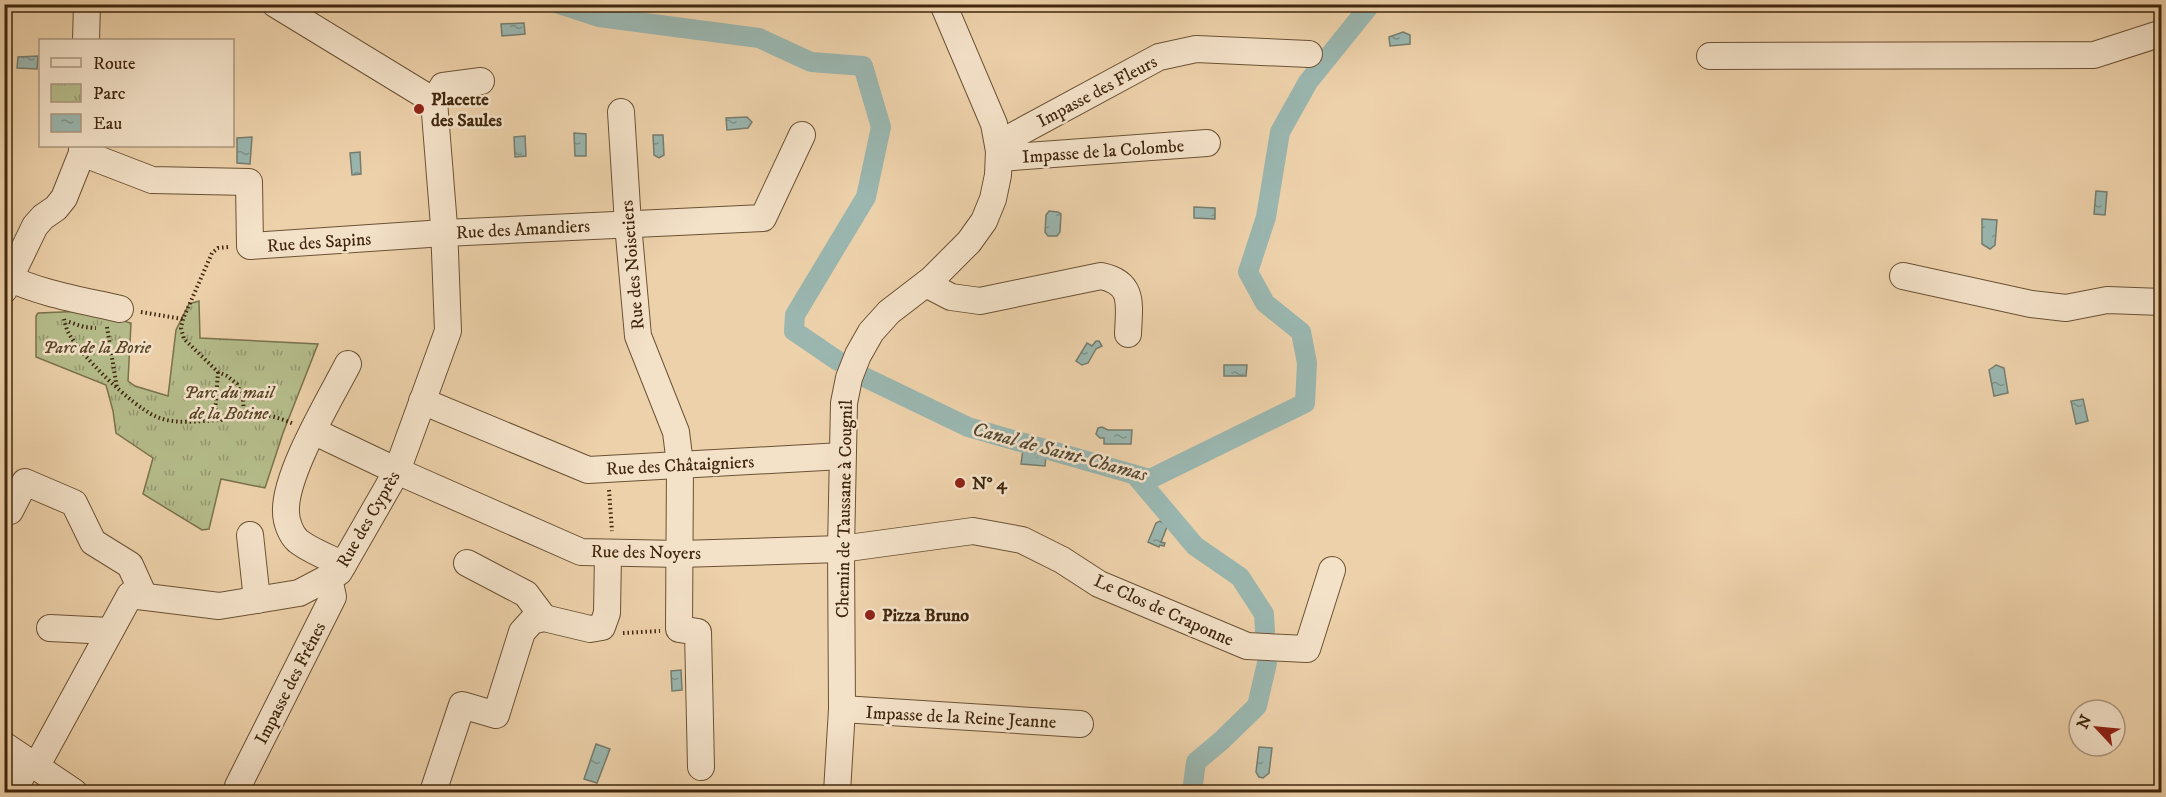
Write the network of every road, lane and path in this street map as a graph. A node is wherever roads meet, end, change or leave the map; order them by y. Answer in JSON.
{"nodes":[{"id":1,"x":87,"y":4,"type":"edge"},
{"id":2,"x":275,"y":4,"type":"edge"},
{"id":3,"x":943,"y":4,"type":"edge"},
{"id":4,"x":2162,"y":33,"type":"edge"},
{"id":5,"x":86,"y":39,"type":"edge"},
{"id":6,"x":1309,"y":54,"type":"dead end"},
{"id":7,"x":1710,"y":56,"type":"dead end"},
{"id":8,"x":481,"y":81,"type":"dead end"},
{"id":9,"x":434,"y":101,"type":"junction"},
{"id":10,"x":621,"y":112,"type":"dead end"},
{"id":11,"x":802,"y":135,"type":"dead end"},
{"id":12,"x":1207,"y":143,"type":"dead end"},
{"id":13,"x":82,"y":149,"type":"edge"},
{"id":14,"x":998,"y":151,"type":"junction"},
{"id":15,"x":628,"y":224,"type":"junction"},
{"id":16,"x":444,"y":233,"type":"junction"},
{"id":17,"x":250,"y":246,"type":"junction"},
{"id":18,"x":1903,"y":276,"type":"dead end"},
{"id":19,"x":6,"y":282,"type":"edge"},
{"id":20,"x":926,"y":284,"type":"junction"},
{"id":21,"x":58,"y":295,"type":"junction"},
{"id":22,"x":2162,"y":302,"type":"edge"},
{"id":23,"x":112,"y":307,"type":"junction"},
{"id":24,"x":183,"y":319,"type":"junction"},
{"id":25,"x":1128,"y":334,"type":"dead end"},
{"id":26,"x":348,"y":364,"type":"dead end"},
{"id":27,"x":218,"y":372,"type":"junction"},
{"id":28,"x":118,"y":388,"type":"junction"},
{"id":29,"x":422,"y":401,"type":"junction"},
{"id":30,"x":244,"y":417,"type":"junction"},
{"id":31,"x":224,"y":420,"type":"junction"},
{"id":32,"x":313,"y":432,"type":"junction"},
{"id":33,"x":842,"y":456,"type":"junction"},
{"id":34,"x":680,"y":464,"type":"junction"},
{"id":35,"x":607,"y":469,"type":"junction"},
{"id":36,"x":397,"y":471,"type":"junction"},
{"id":37,"x":10,"y":511,"type":"dead end"},
{"id":38,"x":250,"y":535,"type":"dead end"},
{"id":39,"x":840,"y":549,"type":"junction"},
{"id":40,"x":608,"y":553,"type":"junction"},
{"id":41,"x":680,"y":554,"type":"junction"},
{"id":42,"x":467,"y":563,"type":"dead end"},
{"id":43,"x":1332,"y":570,"type":"dead end"},
{"id":44,"x":336,"y":571,"type":"junction"},
{"id":45,"x":144,"y":596,"type":"junction"},
{"id":46,"x":257,"y":600,"type":"junction"},
{"id":47,"x":544,"y":618,"type":"junction"},
{"id":48,"x":602,"y":627,"type":"junction"},
{"id":49,"x":50,"y":628,"type":"dead end"},
{"id":50,"x":679,"y":630,"type":"junction"},
{"id":51,"x":110,"y":631,"type":"junction"},
{"id":52,"x":842,"y":709,"type":"junction"},
{"id":53,"x":1080,"y":724,"type":"dead end"},
{"id":54,"x":4,"y":745,"type":"edge"},
{"id":55,"x":32,"y":765,"type":"junction"},
{"id":56,"x":701,"y":767,"type":"dead end"},
{"id":57,"x":238,"y":786,"type":"dead end"},
{"id":58,"x":14,"y":792,"type":"edge"},
{"id":59,"x":74,"y":792,"type":"edge"},
{"id":60,"x":433,"y":792,"type":"edge"},
{"id":61,"x":837,"y":792,"type":"edge"}],
"edges":[{"from":1,"to":5,"type":"street"},
{"from":2,"to":9,"type":"street"},
{"from":3,"to":14,"type":"street","name":"Chemin de Taussane à Cougnil"},
{"from":4,"to":7,"type":"street"},
{"from":6,"to":14,"type":"street","name":"Impasse des Fleurs"},
{"from":8,"to":9,"type":"street"},
{"from":9,"to":16,"type":"street","name":"Rue des Cyprès"},
{"from":10,"to":15,"type":"street","name":"Rue des Noisetiers"},
{"from":11,"to":15,"type":"street","name":"Rue des Amandiers"},
{"from":12,"to":14,"type":"street","name":"Impasse de la Colombe"},
{"from":13,"to":17,"type":"street","name":"Rue des Sapins"},
{"from":13,"to":19,"type":"street"},
{"from":14,"to":20,"type":"street","name":"Chemin de Taussane à Cougnil"},
{"from":15,"to":16,"type":"street","name":"Rue des Amandiers"},
{"from":15,"to":34,"type":"street","name":"Rue des Noisetiers"},
{"from":16,"to":17,"type":"street","name":"Rue des Sapins"},
{"from":16,"to":29,"type":"street","name":"Rue des Cyprès"},
{"from":17,"to":24,"type":"path"},
{"from":18,"to":22,"type":"street"},
{"from":19,"to":21,"type":"street"},
{"from":20,"to":25,"type":"street"},
{"from":20,"to":33,"type":"street","name":"Chemin de Taussane à Cougnil"},
{"from":21,"to":23,"type":"street"},
{"from":21,"to":28,"type":"path"},
{"from":23,"to":24,"type":"path"},
{"from":23,"to":28,"type":"path"},
{"from":24,"to":27,"type":"path"},
{"from":26,"to":32,"type":"street"},
{"from":27,"to":30,"type":"path"},
{"from":27,"to":31,"type":"path"},
{"from":28,"to":31,"type":"path"},
{"from":29,"to":35,"type":"street","name":"Rue des Châtaigniers"},
{"from":29,"to":36,"type":"street","name":"Rue des Cyprès"},
{"from":30,"to":31,"type":"path"},
{"from":30,"to":32,"type":"path"},
{"from":32,"to":36,"type":"street","name":"Rue des Noyers"},
{"from":32,"to":44,"type":"street"},
{"from":33,"to":34,"type":"street","name":"Rue des Châtaigniers"},
{"from":33,"to":39,"type":"street","name":"Chemin de Taussane à Cougnil"},
{"from":34,"to":35,"type":"street","name":"Rue des Châtaigniers"},
{"from":34,"to":41,"type":"street","name":"Rue des Noisetiers"},
{"from":35,"to":40,"type":"path"},
{"from":36,"to":40,"type":"street","name":"Rue des Noyers"},
{"from":36,"to":44,"type":"street","name":"Rue des Cyprès"},
{"from":37,"to":45,"type":"street"},
{"from":38,"to":46,"type":"street"},
{"from":39,"to":41,"type":"street","name":"Rue des Noyers"},
{"from":39,"to":43,"type":"street","name":"Le Clos de Craponne"},
{"from":39,"to":52,"type":"street","name":"Chemin de Taussane à Cougnil"},
{"from":40,"to":41,"type":"street","name":"Rue des Noyers"},
{"from":40,"to":48,"type":"street"},
{"from":41,"to":50,"type":"street","name":"Rue des Noisetiers"},
{"from":42,"to":47,"type":"street"},
{"from":44,"to":46,"type":"street","name":"Rue des Cyprès"},
{"from":44,"to":57,"type":"street","name":"Impasse des Frênes"},
{"from":45,"to":46,"type":"street","name":"Rue des Cyprès"},
{"from":45,"to":51,"type":"street"},
{"from":47,"to":48,"type":"street"},
{"from":47,"to":60,"type":"street"},
{"from":48,"to":50,"type":"path"},
{"from":49,"to":51,"type":"street"},
{"from":50,"to":56,"type":"street"},
{"from":51,"to":55,"type":"street"},
{"from":52,"to":53,"type":"street","name":"Impasse de la Reine Jeanne"},
{"from":52,"to":61,"type":"street","name":"Chemin de Taussane à Cougnil"},
{"from":54,"to":55,"type":"street"},
{"from":55,"to":58,"type":"street"},
{"from":55,"to":59,"type":"street"}]}
